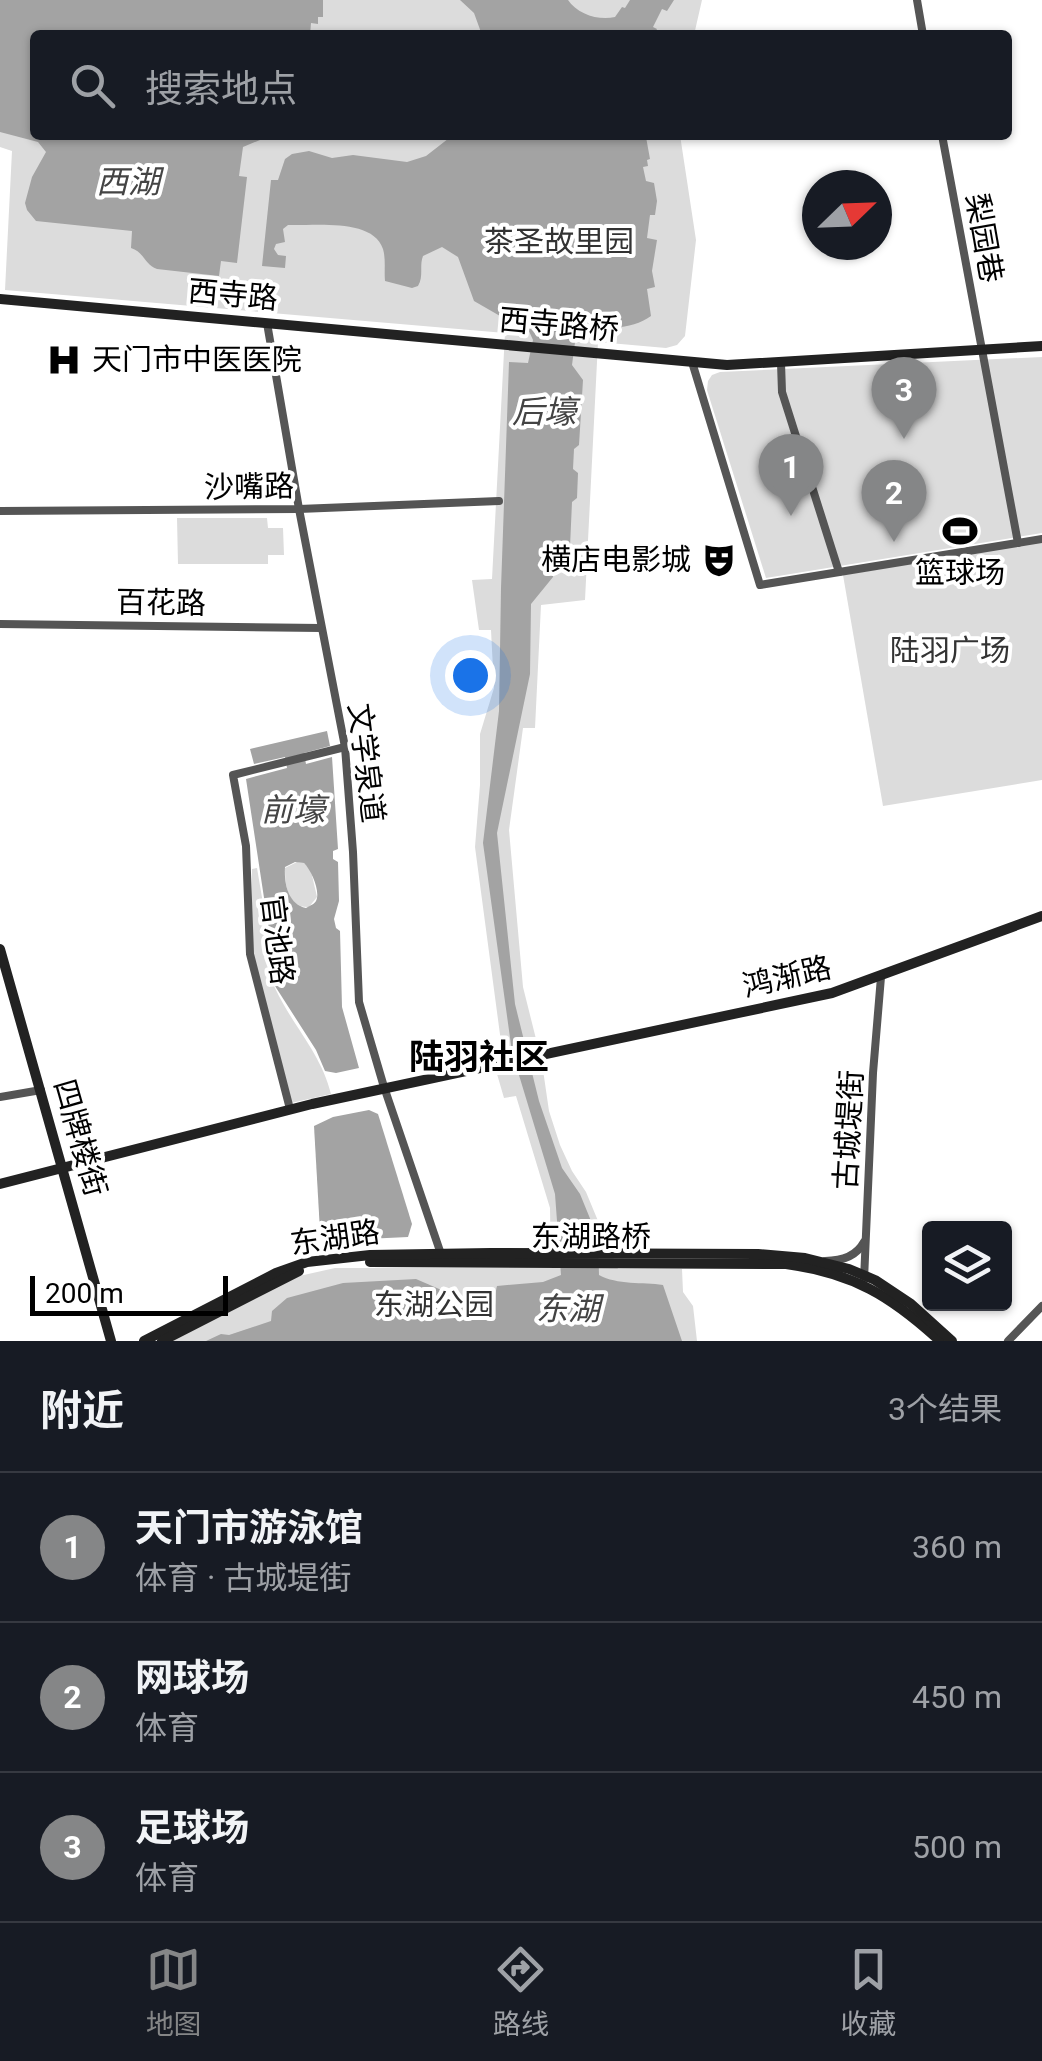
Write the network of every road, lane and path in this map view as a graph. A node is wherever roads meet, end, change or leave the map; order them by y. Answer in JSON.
{"nodes":[{"id":1,"x":917,"y":0,"type":"edge"},
{"id":2,"x":922,"y":30,"type":"edge"},
{"id":3,"x":943,"y":140,"type":"edge"},
{"id":4,"x":0,"y":299,"type":"edge"},
{"id":5,"x":267,"y":323,"type":"junction"},
{"id":6,"x":461,"y":341,"type":"joint"},
{"id":7,"x":1042,"y":346,"type":"edge"},
{"id":8,"x":981,"y":349,"type":"junction"},
{"id":9,"x":692,"y":362,"type":"junction"},
{"id":10,"x":781,"y":363,"type":"junction"},
{"id":11,"x":499,"y":500,"type":"dead end"},
{"id":12,"x":299,"y":509,"type":"junction"},
{"id":13,"x":0,"y":511,"type":"edge"},
{"id":14,"x":1042,"y":539,"type":"edge"},
{"id":15,"x":1018,"y":543,"type":"junction"},
{"id":16,"x":839,"y":572,"type":"junction"},
{"id":17,"x":0,"y":624,"type":"edge"},
{"id":18,"x":322,"y":628,"type":"junction"},
{"id":19,"x":345,"y":747,"type":"junction"},
{"id":20,"x":1042,"y":916,"type":"edge"},
{"id":21,"x":0,"y":949,"type":"edge"},
{"id":22,"x":881,"y":977,"type":"junction"},
{"id":23,"x":384,"y":1087,"type":"junction"},
{"id":24,"x":41,"y":1090,"type":"junction"},
{"id":25,"x":0,"y":1098,"type":"edge"},
{"id":26,"x":290,"y":1109,"type":"junction"},
{"id":27,"x":63,"y":1168,"type":"junction"},
{"id":28,"x":0,"y":1184,"type":"edge"},
{"id":29,"x":866,"y":1233,"type":"junction"},
{"id":30,"x":490,"y":1257,"type":"joint"},
{"id":31,"x":442,"y":1258,"type":"junction"},
{"id":32,"x":692,"y":1258,"type":"junction"},
{"id":33,"x":820,"y":1261,"type":"junction"},
{"id":34,"x":864,"y":1280,"type":"junction"},
{"id":35,"x":1042,"y":1306,"type":"edge"},
{"id":36,"x":110,"y":1341,"type":"edge"},
{"id":37,"x":144,"y":1341,"type":"edge"},
{"id":38,"x":162,"y":1341,"type":"edge"},
{"id":39,"x":940,"y":1341,"type":"edge"},
{"id":40,"x":952,"y":1341,"type":"edge"},
{"id":41,"x":1008,"y":1341,"type":"edge"}],
"edges":[{"from":1,"to":2,"type":"street"},
{"from":3,"to":8,"type":"street","name":"梨园巷"},
{"from":4,"to":5,"type":"street","name":"西寺路"},
{"from":5,"to":6,"type":"street","name":"西寺路"},
{"from":5,"to":12,"type":"street","name":"文学泉道"},
{"from":6,"to":9,"type":"street","name":"西寺路桥"},
{"from":7,"to":8,"type":"street"},
{"from":8,"to":10,"type":"street"},
{"from":8,"to":15,"type":"street","name":"梨园巷"},
{"from":9,"to":10,"type":"street"},
{"from":9,"to":16,"type":"street"},
{"from":10,"to":16,"type":"street"},
{"from":11,"to":12,"type":"street","name":"沙嘴路"},
{"from":12,"to":13,"type":"street","name":"沙嘴路"},
{"from":12,"to":18,"type":"street","name":"文学泉道"},
{"from":14,"to":15,"type":"street"},
{"from":15,"to":16,"type":"street"},
{"from":17,"to":18,"type":"street","name":"百花路"},
{"from":18,"to":19,"type":"street","name":"文学泉道"},
{"from":19,"to":23,"type":"street","name":"文学泉道"},
{"from":19,"to":26,"type":"street","name":"官池路"},
{"from":20,"to":22,"type":"street","name":"鸿渐路"},
{"from":21,"to":24,"type":"street","name":"四牌楼街"},
{"from":22,"to":23,"type":"street","name":"鸿渐路"},
{"from":22,"to":29,"type":"street","name":"古城堤街"},
{"from":23,"to":26,"type":"street"},
{"from":23,"to":31,"type":"street","name":"文学泉道"},
{"from":24,"to":25,"type":"street"},
{"from":24,"to":27,"type":"street","name":"四牌楼街"},
{"from":26,"to":27,"type":"street"},
{"from":27,"to":28,"type":"street"},
{"from":27,"to":36,"type":"street","name":"四牌楼街"},
{"from":29,"to":33,"type":"street"},
{"from":29,"to":34,"type":"street","name":"古城堤街"},
{"from":30,"to":31,"type":"street","name":"东湖路"},
{"from":30,"to":32,"type":"street","name":"东湖路桥"},
{"from":31,"to":37,"type":"street","name":"东湖路"},
{"from":31,"to":38,"type":"street","name":"东湖路"},
{"from":32,"to":33,"type":"street"},
{"from":32,"to":34,"type":"street"},
{"from":33,"to":34,"type":"street"},
{"from":34,"to":39,"type":"street"},
{"from":34,"to":40,"type":"street"},
{"from":35,"to":41,"type":"street"}]}
